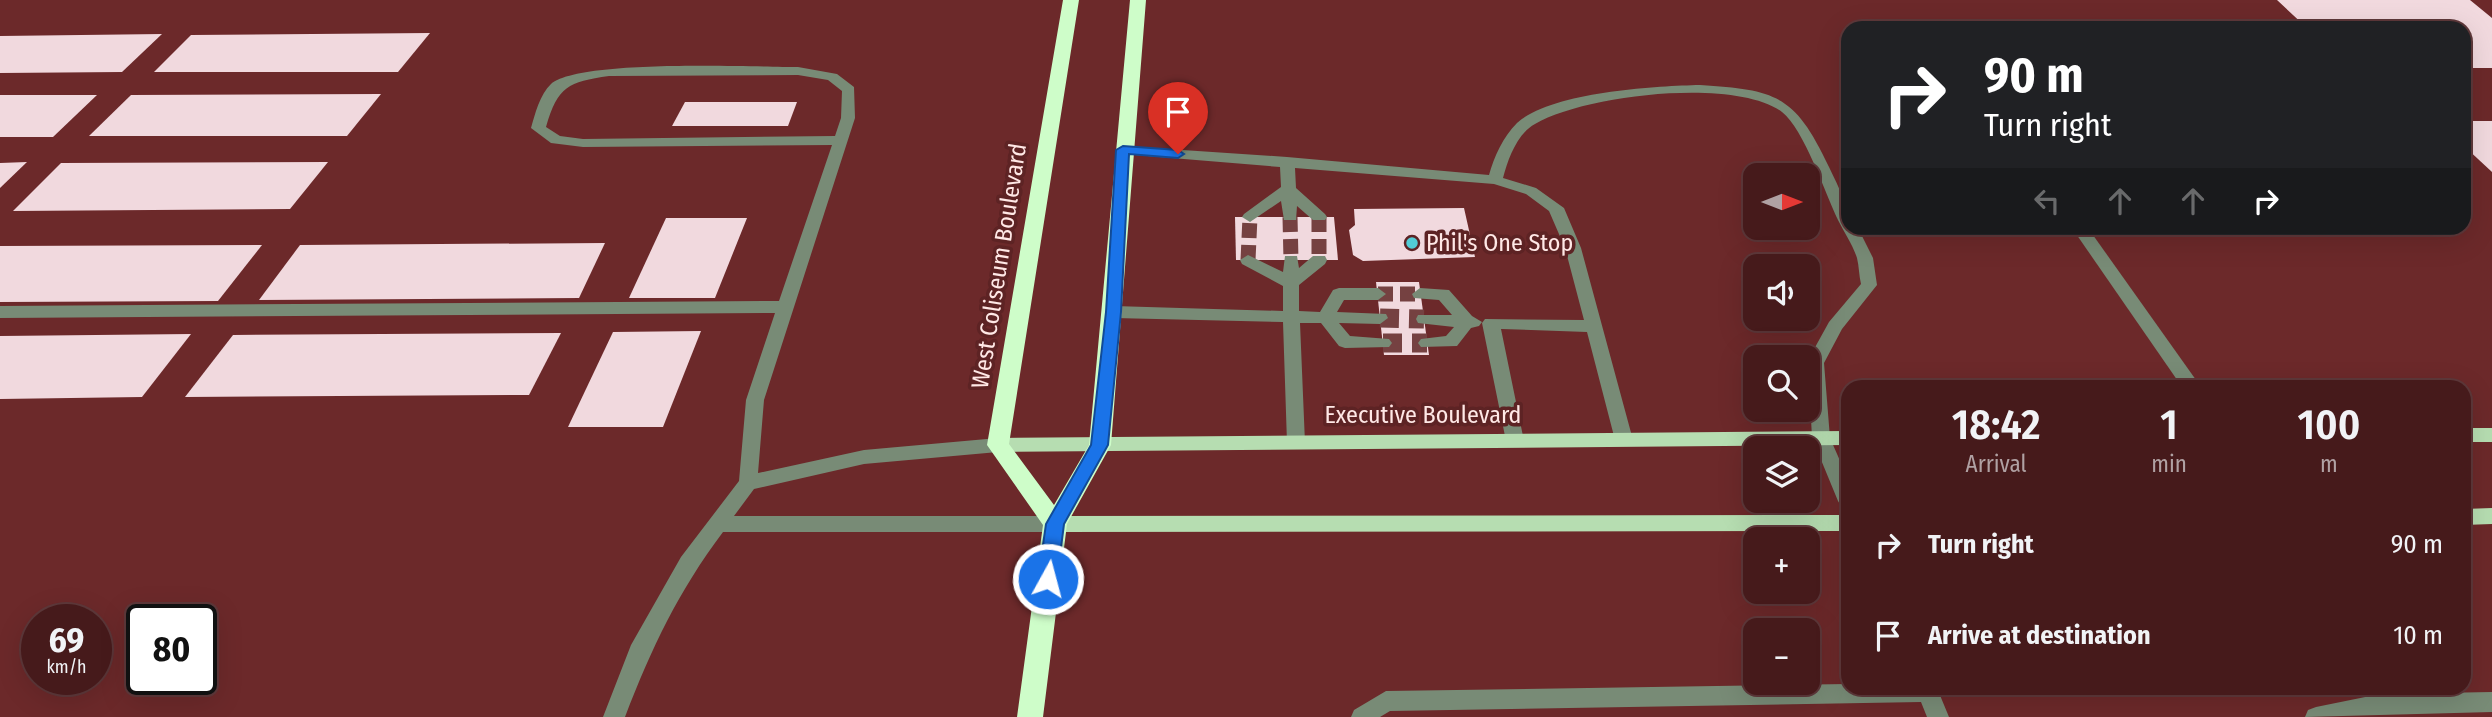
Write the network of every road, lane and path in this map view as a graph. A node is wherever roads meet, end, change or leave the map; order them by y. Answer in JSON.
{"nodes":[{"id":1,"x":1071,"y":0,"type":"edge"},
{"id":2,"x":1138,"y":0,"type":"edge"},
{"id":3,"x":841,"y":140,"type":"junction"},
{"id":4,"x":1123,"y":150,"type":"junction"},
{"id":5,"x":1287,"y":161,"type":"junction"},
{"id":6,"x":1494,"y":180,"type":"junction"},
{"id":7,"x":1288,"y":189,"type":"junction"},
{"id":8,"x":1841,"y":210,"type":"edge"},
{"id":9,"x":1250,"y":217,"type":"dead end"},
{"id":10,"x":1290,"y":217,"type":"tunnel mouth"},
{"id":11,"x":1319,"y":217,"type":"dead end"},
{"id":12,"x":1854,"y":235,"type":"edge"},
{"id":13,"x":2085,"y":235,"type":"edge"},
{"id":14,"x":1248,"y":260,"type":"dead end"},
{"id":15,"x":1291,"y":260,"type":"tunnel mouth"},
{"id":16,"x":1319,"y":260,"type":"dead end"},
{"id":17,"x":1291,"y":283,"type":"junction"},
{"id":18,"x":1420,"y":294,"type":"tunnel mouth"},
{"id":19,"x":1378,"y":295,"type":"tunnel mouth"},
{"id":20,"x":784,"y":307,"type":"junction"},
{"id":21,"x":0,"y":312,"type":"edge"},
{"id":22,"x":1114,"y":312,"type":"junction"},
{"id":23,"x":1291,"y":317,"type":"junction"},
{"id":24,"x":1325,"y":317,"type":"junction"},
{"id":25,"x":1380,"y":318,"type":"tunnel mouth"},
{"id":26,"x":1424,"y":319,"type":"tunnel mouth"},
{"id":27,"x":1467,"y":321,"type":"junction"},
{"id":28,"x":1491,"y":323,"type":"junction"},
{"id":29,"x":1594,"y":326,"type":"junction"},
{"id":30,"x":1383,"y":343,"type":"tunnel mouth"},
{"id":31,"x":1427,"y":343,"type":"tunnel mouth"},
{"id":32,"x":2187,"y":380,"type":"edge"},
{"id":33,"x":2471,"y":435,"type":"edge"},
{"id":34,"x":2492,"y":435,"type":"edge"},
{"id":35,"x":1821,"y":438,"type":"junction"},
{"id":36,"x":1841,"y":438,"type":"edge"},
{"id":37,"x":1624,"y":440,"type":"junction"},
{"id":38,"x":1515,"y":441,"type":"junction"},
{"id":39,"x":1296,"y":443,"type":"junction"},
{"id":40,"x":998,"y":445,"type":"junction"},
{"id":41,"x":1100,"y":445,"type":"junction"},
{"id":42,"x":748,"y":483,"type":"junction"},
{"id":43,"x":1841,"y":485,"type":"edge"},
{"id":44,"x":2492,"y":516,"type":"edge"},
{"id":45,"x":2471,"y":517,"type":"edge"},
{"id":46,"x":1841,"y":523,"type":"edge"},
{"id":47,"x":718,"y":524,"type":"junction"},
{"id":48,"x":1055,"y":524,"type":"junction"},
{"id":49,"x":1841,"y":692,"type":"edge"},
{"id":50,"x":1929,"y":695,"type":"edge"},
{"id":51,"x":2492,"y":702,"type":"edge"},
{"id":52,"x":614,"y":717,"type":"edge"},
{"id":53,"x":1030,"y":717,"type":"edge"},
{"id":54,"x":1362,"y":717,"type":"edge"},
{"id":55,"x":1938,"y":717,"type":"edge"},
{"id":56,"x":2316,"y":717,"type":"edge"}],
"edges":[{"from":1,"to":40,"type":"highway","name":"West Coliseum Boulevard"},
{"from":2,"to":4,"type":"highway"},
{"from":3,"to":3,"type":"street"},
{"from":3,"to":20,"type":"street"},
{"from":4,"to":5,"type":"street"},
{"from":4,"to":22,"type":"highway"},
{"from":5,"to":6,"type":"street"},
{"from":5,"to":7,"type":"street"},
{"from":6,"to":8,"type":"street"},
{"from":6,"to":29,"type":"street"},
{"from":7,"to":9,"type":"street"},
{"from":7,"to":10,"type":"street"},
{"from":7,"to":11,"type":"street"},
{"from":12,"to":35,"type":"street"},
{"from":13,"to":32,"type":"street"},
{"from":14,"to":17,"type":"street"},
{"from":15,"to":17,"type":"street"},
{"from":16,"to":17,"type":"street"},
{"from":17,"to":23,"type":"street"},
{"from":18,"to":27,"type":"street"},
{"from":19,"to":24,"type":"street"},
{"from":20,"to":21,"type":"street"},
{"from":20,"to":42,"type":"street"},
{"from":22,"to":23,"type":"street"},
{"from":22,"to":41,"type":"highway"},
{"from":23,"to":24,"type":"street"},
{"from":23,"to":39,"type":"street"},
{"from":24,"to":25,"type":"street"},
{"from":24,"to":30,"type":"street"},
{"from":26,"to":27,"type":"street"},
{"from":27,"to":28,"type":"street"},
{"from":27,"to":31,"type":"street"},
{"from":28,"to":29,"type":"street"},
{"from":28,"to":38,"type":"street"},
{"from":29,"to":37,"type":"street"},
{"from":33,"to":34,"type":"main road"},
{"from":35,"to":36,"type":"main road","name":"Executive Boulevard"},
{"from":35,"to":37,"type":"main road","name":"Executive Boulevard"},
{"from":35,"to":43,"type":"street"},
{"from":37,"to":38,"type":"main road","name":"Executive Boulevard"},
{"from":38,"to":39,"type":"main road","name":"Executive Boulevard"},
{"from":39,"to":41,"type":"main road","name":"Executive Boulevard"},
{"from":40,"to":41,"type":"main road","name":"Executive Boulevard"},
{"from":40,"to":42,"type":"street"},
{"from":40,"to":48,"type":"highway"},
{"from":41,"to":48,"type":"highway"},
{"from":42,"to":47,"type":"street"},
{"from":44,"to":45,"type":"main road"},
{"from":46,"to":48,"type":"main road"},
{"from":47,"to":48,"type":"street"},
{"from":47,"to":52,"type":"street"},
{"from":48,"to":53,"type":"highway"},
{"from":49,"to":54,"type":"street"},
{"from":50,"to":55,"type":"street"},
{"from":51,"to":56,"type":"street"}]}
